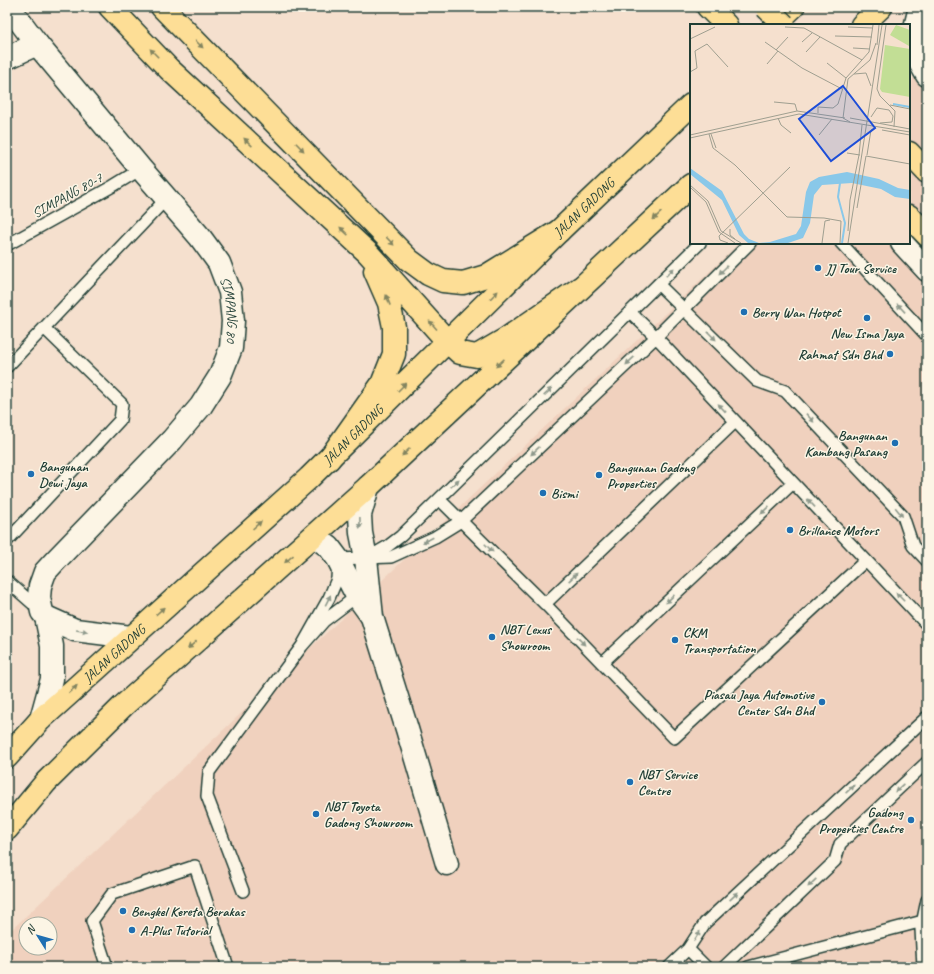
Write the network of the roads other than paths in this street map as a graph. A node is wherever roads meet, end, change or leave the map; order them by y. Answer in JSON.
{"nodes":[{"id":1,"x":9,"y":7,"type":"edge"},
{"id":2,"x":110,"y":7,"type":"edge"},
{"id":3,"x":162,"y":7,"type":"edge"},
{"id":4,"x":708,"y":7,"type":"edge"},
{"id":5,"x":766,"y":7,"type":"edge"},
{"id":6,"x":786,"y":7,"type":"edge"},
{"id":7,"x":793,"y":7,"type":"edge"},
{"id":8,"x":881,"y":7,"type":"edge"},
{"id":9,"x":920,"y":7,"type":"edge"},
{"id":10,"x":725,"y":24,"type":"edge"},
{"id":11,"x":775,"y":24,"type":"edge"},
{"id":12,"x":783,"y":24,"type":"edge"},
{"id":13,"x":798,"y":24,"type":"edge"},
{"id":14,"x":863,"y":24,"type":"edge"},
{"id":15,"x":37,"y":44,"type":"junction"},
{"id":16,"x":7,"y":58,"type":"edge"},
{"id":17,"x":927,"y":75,"type":"edge"},
{"id":18,"x":690,"y":106,"type":"edge"},
{"id":19,"x":910,"y":154,"type":"edge"},
{"id":20,"x":140,"y":169,"type":"junction"},
{"id":21,"x":927,"y":172,"type":"edge"},
{"id":22,"x":690,"y":186,"type":"edge"},
{"id":23,"x":166,"y":198,"type":"junction"},
{"id":24,"x":910,"y":217,"type":"edge"},
{"id":25,"x":559,"y":231,"type":"junction"},
{"id":26,"x":927,"y":235,"type":"edge"},
{"id":27,"x":699,"y":244,"type":"edge"},
{"id":28,"x":749,"y":244,"type":"edge"},
{"id":29,"x":842,"y":244,"type":"edge"},
{"id":30,"x":903,"y":244,"type":"edge"},
{"id":31,"x":7,"y":245,"type":"edge"},
{"id":32,"x":367,"y":252,"type":"junction"},
{"id":33,"x":927,"y":270,"type":"edge"},
{"id":34,"x":658,"y":284,"type":"junction"},
{"id":35,"x":580,"y":288,"type":"junction"},
{"id":36,"x":684,"y":309,"type":"junction"},
{"id":37,"x":630,"y":312,"type":"junction"},
{"id":38,"x":44,"y":328,"type":"junction"},
{"id":39,"x":927,"y":336,"type":"edge"},
{"id":40,"x":656,"y":337,"type":"junction"},
{"id":41,"x":448,"y":342,"type":"junction"},
{"id":42,"x":7,"y":367,"type":"edge"},
{"id":43,"x":736,"y":422,"type":"junction"},
{"id":44,"x":329,"y":459,"type":"junction"},
{"id":45,"x":793,"y":483,"type":"junction"},
{"id":46,"x":368,"y":488,"type":"junction"},
{"id":47,"x":439,"y":499,"type":"junction"},
{"id":48,"x":462,"y":521,"type":"junction"},
{"id":49,"x":314,"y":536,"type":"junction"},
{"id":50,"x":7,"y":541,"type":"edge"},
{"id":51,"x":366,"y":558,"type":"junction"},
{"id":52,"x":338,"y":559,"type":"junction"},
{"id":53,"x":927,"y":560,"type":"edge"},
{"id":54,"x":866,"y":561,"type":"junction"},
{"id":55,"x":7,"y":581,"type":"edge"},
{"id":56,"x":357,"y":596,"type":"junction"},
{"id":57,"x":545,"y":604,"type":"junction"},
{"id":58,"x":44,"y":614,"type":"junction"},
{"id":59,"x":372,"y":617,"type":"junction"},
{"id":60,"x":927,"y":625,"type":"edge"},
{"id":61,"x":131,"y":638,"type":"junction"},
{"id":62,"x":302,"y":646,"type":"junction"},
{"id":63,"x":602,"y":663,"type":"junction"},
{"id":64,"x":927,"y":717,"type":"edge"},
{"id":65,"x":41,"y":719,"type":"junction"},
{"id":66,"x":7,"y":757,"type":"edge"},
{"id":67,"x":927,"y":762,"type":"edge"},
{"id":68,"x":7,"y":830,"type":"edge"},
{"id":69,"x":447,"y":864,"type":"dead end"},
{"id":70,"x":243,"y":891,"type":"dead end"},
{"id":71,"x":927,"y":900,"type":"edge"},
{"id":72,"x":923,"y":921,"type":"junction"},
{"id":73,"x":688,"y":949,"type":"junction"},
{"id":74,"x":107,"y":967,"type":"edge"},
{"id":75,"x":228,"y":967,"type":"edge"},
{"id":76,"x":669,"y":967,"type":"edge"},
{"id":77,"x":706,"y":967,"type":"edge"},
{"id":78,"x":724,"y":967,"type":"edge"},
{"id":79,"x":748,"y":967,"type":"edge"},
{"id":80,"x":923,"y":967,"type":"edge"}],
"edges":[{"from":1,"to":15,"type":"street","name":"SIMPANG 80"},
{"from":32,"to":2,"type":"main road","one_way":true},
{"from":3,"to":25,"type":"main road","one_way":true},
{"from":4,"to":10,"type":"main road"},
{"from":5,"to":12,"type":"main road","bridge":true},
{"from":6,"to":13,"type":"main road"},
{"from":7,"to":11,"type":"main road"},
{"from":8,"to":14,"type":"main road"},
{"from":9,"to":17,"type":"street"},
{"from":15,"to":16,"type":"street"},
{"from":15,"to":20,"type":"street","name":"SIMPANG 80"},
{"from":18,"to":25,"type":"main road","name":"JALAN GADONG"},
{"from":19,"to":21,"type":"main road"},
{"from":20,"to":23,"type":"street","name":"SIMPANG 80"},
{"from":20,"to":31,"type":"lane","name":"SIMPANG 80-7"},
{"from":22,"to":35,"type":"main road","one_way":true},
{"from":23,"to":38,"type":"lane"},
{"from":23,"to":58,"type":"street","name":"SIMPANG 80"},
{"from":24,"to":26,"type":"main road"},
{"from":41,"to":25,"type":"main road","name":"JALAN GADONG","one_way":true},
{"from":34,"to":27,"type":"lane","one_way":true},
{"from":28,"to":36,"type":"lane","one_way":true},
{"from":39,"to":29,"type":"lane","one_way":true},
{"from":30,"to":33,"type":"street"},
{"from":41,"to":32,"type":"main road","one_way":true},
{"from":44,"to":32,"type":"main road","one_way":true},
{"from":34,"to":36,"type":"lane"},
{"from":34,"to":37,"type":"lane"},
{"from":35,"to":41,"type":"main road"},
{"from":35,"to":46,"type":"main road","one_way":true},
{"from":36,"to":40,"type":"lane"},
{"from":36,"to":53,"type":"lane","one_way":true},
{"from":37,"to":40,"type":"lane"},
{"from":47,"to":37,"type":"lane","one_way":true},
{"from":38,"to":42,"type":"lane"},
{"from":38,"to":50,"type":"lane"},
{"from":43,"to":40,"type":"lane","one_way":true},
{"from":40,"to":48,"type":"lane","one_way":true},
{"from":44,"to":41,"type":"main road","name":"JALAN GADONG","one_way":true},
{"from":43,"to":45,"type":"lane"},
{"from":57,"to":43,"type":"lane","one_way":true},
{"from":61,"to":44,"type":"main road","name":"JALAN GADONG","one_way":true},
{"from":54,"to":45,"type":"lane","one_way":true},
{"from":45,"to":63,"type":"lane","one_way":true},
{"from":46,"to":49,"type":"main road"},
{"from":46,"to":51,"type":"street","one_way":true},
{"from":47,"to":48,"type":"lane"},
{"from":47,"to":51,"type":"lane"},
{"from":48,"to":51,"type":"lane","one_way":true},
{"from":48,"to":57,"type":"lane","one_way":true},
{"from":49,"to":52,"type":"street"},
{"from":49,"to":68,"type":"main road","one_way":true},
{"from":51,"to":52,"type":"lane"},
{"from":51,"to":59,"type":"street"},
{"from":52,"to":56,"type":"street"},
{"from":62,"to":52,"type":"lane","one_way":true},
{"from":60,"to":54,"type":"lane","one_way":true},
{"from":54,"to":63,"type":"lane"},
{"from":55,"to":58,"type":"lane"},
{"from":56,"to":59,"type":"street"},
{"from":56,"to":62,"type":"lane"},
{"from":57,"to":63,"type":"lane","one_way":true},
{"from":58,"to":61,"type":"street","one_way":true},
{"from":58,"to":65,"type":"street","name":"SIMPANG 80"},
{"from":59,"to":69,"type":"street"},
{"from":65,"to":61,"type":"main road","name":"JALAN GADONG","one_way":true},
{"from":62,"to":70,"type":"lane"},
{"from":73,"to":64,"type":"lane","one_way":true},
{"from":65,"to":66,"type":"main road","name":"JALAN GADONG"},
{"from":67,"to":78,"type":"lane","one_way":true},
{"from":71,"to":72,"type":"lane"},
{"from":72,"to":79,"type":"lane"},
{"from":72,"to":80,"type":"lane"},
{"from":73,"to":76,"type":"lane"},
{"from":73,"to":77,"type":"lane"},
{"from":74,"to":75,"type":"lane"}]}
